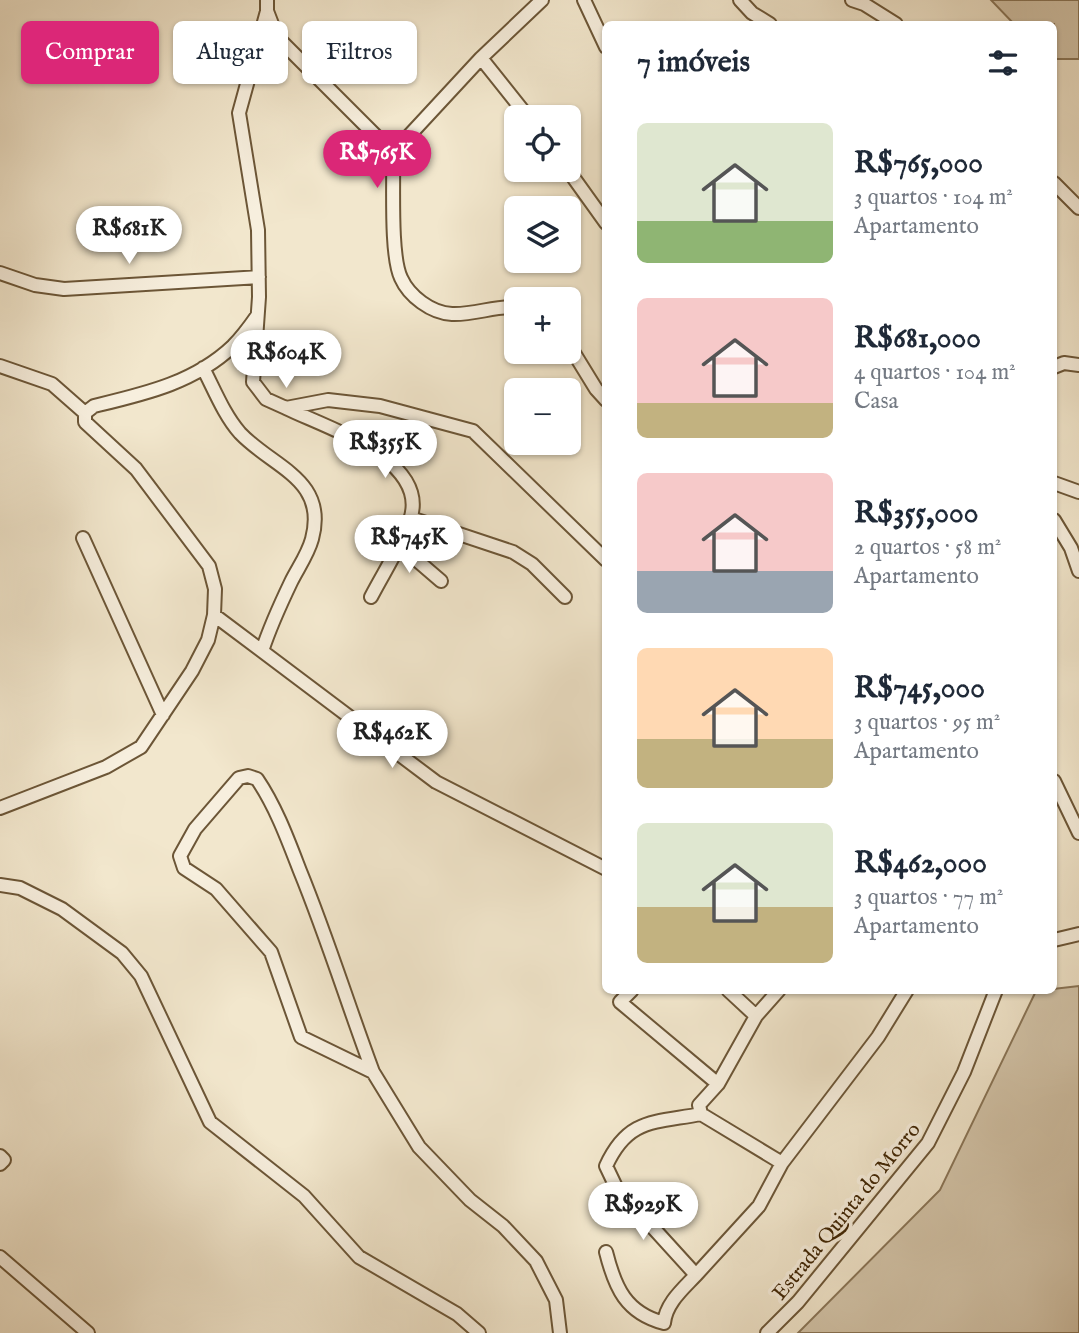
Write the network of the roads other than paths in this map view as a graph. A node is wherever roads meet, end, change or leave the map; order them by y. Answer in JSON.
{"nodes":[{"id":1,"x":542,"y":0,"type":"edge"},
{"id":2,"x":584,"y":0,"type":"edge"},
{"id":3,"x":740,"y":0,"type":"edge"},
{"id":4,"x":852,"y":0,"type":"edge"},
{"id":5,"x":267,"y":5,"type":"edge"},
{"id":6,"x":765,"y":21,"type":"edge"},
{"id":7,"x":890,"y":21,"type":"edge"},
{"id":8,"x":602,"y":38,"type":"edge"},
{"id":9,"x":481,"y":58,"type":"junction"},
{"id":10,"x":518,"y":105,"type":"edge"},
{"id":11,"x":393,"y":153,"type":"junction"},
{"id":12,"x":577,"y":182,"type":"edge"},
{"id":13,"x":1057,"y":186,"type":"edge"},
{"id":14,"x":1079,"y":208,"type":"edge"},
{"id":15,"x":602,"y":217,"type":"edge"},
{"id":16,"x":0,"y":273,"type":"edge"},
{"id":17,"x":259,"y":276,"type":"junction"},
{"id":18,"x":504,"y":306,"type":"edge"},
{"id":19,"x":258,"y":316,"type":"junction"},
{"id":20,"x":581,"y":364,"type":"edge"},
{"id":21,"x":1079,"y":365,"type":"edge"},
{"id":22,"x":0,"y":366,"type":"edge"},
{"id":23,"x":1057,"y":366,"type":"edge"},
{"id":24,"x":203,"y":368,"type":"junction"},
{"id":25,"x":602,"y":396,"type":"edge"},
{"id":26,"x":285,"y":408,"type":"junction"},
{"id":27,"x":85,"y":413,"type":"junction"},
{"id":28,"x":1057,"y":484,"type":"edge"},
{"id":29,"x":1079,"y":492,"type":"edge"},
{"id":30,"x":411,"y":518,"type":"junction"},
{"id":31,"x":1057,"y":525,"type":"edge"},
{"id":32,"x":83,"y":538,"type":"dead end"},
{"id":33,"x":398,"y":544,"type":"junction"},
{"id":34,"x":602,"y":556,"type":"edge"},
{"id":35,"x":1079,"y":570,"type":"edge"},
{"id":36,"x":441,"y":581,"type":"dead end"},
{"id":37,"x":371,"y":597,"type":"dead end"},
{"id":38,"x":565,"y":597,"type":"dead end"},
{"id":39,"x":214,"y":615,"type":"junction"},
{"id":40,"x":262,"y":651,"type":"junction"},
{"id":41,"x":163,"y":715,"type":"junction"},
{"id":42,"x":1057,"y":787,"type":"edge"},
{"id":43,"x":0,"y":808,"type":"edge"},
{"id":44,"x":1079,"y":833,"type":"edge"},
{"id":45,"x":602,"y":867,"type":"edge"},
{"id":46,"x":0,"y":885,"type":"edge"},
{"id":47,"x":1079,"y":934,"type":"edge"},
{"id":48,"x":1057,"y":939,"type":"edge"},
{"id":49,"x":628,"y":994,"type":"edge"},
{"id":50,"x":732,"y":994,"type":"edge"},
{"id":51,"x":775,"y":994,"type":"edge"},
{"id":52,"x":905,"y":994,"type":"edge"},
{"id":53,"x":994,"y":994,"type":"edge"},
{"id":54,"x":756,"y":1016,"type":"junction"},
{"id":55,"x":373,"y":1072,"type":"junction"},
{"id":56,"x":718,"y":1084,"type":"junction"},
{"id":57,"x":701,"y":1114,"type":"junction"},
{"id":58,"x":0,"y":1156,"type":"edge"},
{"id":59,"x":782,"y":1163,"type":"junction"},
{"id":60,"x":0,"y":1164,"type":"edge"},
{"id":61,"x":606,"y":1252,"type":"dead end"},
{"id":62,"x":0,"y":1257,"type":"edge"},
{"id":63,"x":696,"y":1275,"type":"junction"},
{"id":64,"x":665,"y":1328,"type":"edge"},
{"id":65,"x":88,"y":1333,"type":"edge"},
{"id":66,"x":479,"y":1333,"type":"edge"},
{"id":67,"x":560,"y":1333,"type":"edge"},
{"id":68,"x":766,"y":1333,"type":"edge"}],
"edges":[{"from":1,"to":9,"type":"street"},
{"from":2,"to":8,"type":"street"},
{"from":3,"to":6,"type":"street"},
{"from":4,"to":7,"type":"street"},
{"from":5,"to":11,"type":"street"},
{"from":5,"to":17,"type":"street"},
{"from":9,"to":10,"type":"street"},
{"from":9,"to":11,"type":"street"},
{"from":11,"to":18,"type":"street"},
{"from":12,"to":15,"type":"street"},
{"from":13,"to":14,"type":"street"},
{"from":16,"to":17,"type":"street"},
{"from":17,"to":19,"type":"street"},
{"from":19,"to":24,"type":"street"},
{"from":19,"to":26,"type":"street"},
{"from":20,"to":25,"type":"street"},
{"from":21,"to":23,"type":"street"},
{"from":22,"to":27,"type":"street"},
{"from":24,"to":27,"type":"street"},
{"from":24,"to":40,"type":"street"},
{"from":26,"to":30,"type":"street"},
{"from":26,"to":34,"type":"street"},
{"from":27,"to":39,"type":"street"},
{"from":28,"to":29,"type":"street"},
{"from":30,"to":33,"type":"street"},
{"from":30,"to":38,"type":"street"},
{"from":31,"to":35,"type":"street"},
{"from":32,"to":41,"type":"street"},
{"from":33,"to":36,"type":"street"},
{"from":33,"to":37,"type":"street"},
{"from":39,"to":40,"type":"street"},
{"from":39,"to":41,"type":"street"},
{"from":40,"to":45,"type":"street"},
{"from":41,"to":43,"type":"street"},
{"from":42,"to":44,"type":"street"},
{"from":46,"to":66,"type":"street"},
{"from":47,"to":48,"type":"street"},
{"from":49,"to":56,"type":"street"},
{"from":50,"to":54,"type":"street"},
{"from":51,"to":54,"type":"street"},
{"from":52,"to":59,"type":"street"},
{"from":53,"to":68,"type":"street","name":"Estrada Quinta do Morro"},
{"from":54,"to":56,"type":"street"},
{"from":55,"to":55,"type":"street"},
{"from":55,"to":67,"type":"street"},
{"from":56,"to":57,"type":"street"},
{"from":57,"to":59,"type":"street"},
{"from":57,"to":63,"type":"street"},
{"from":58,"to":60,"type":"street"},
{"from":59,"to":63,"type":"street"},
{"from":61,"to":64,"type":"street"},
{"from":62,"to":65,"type":"street"},
{"from":63,"to":64,"type":"street"}]}
